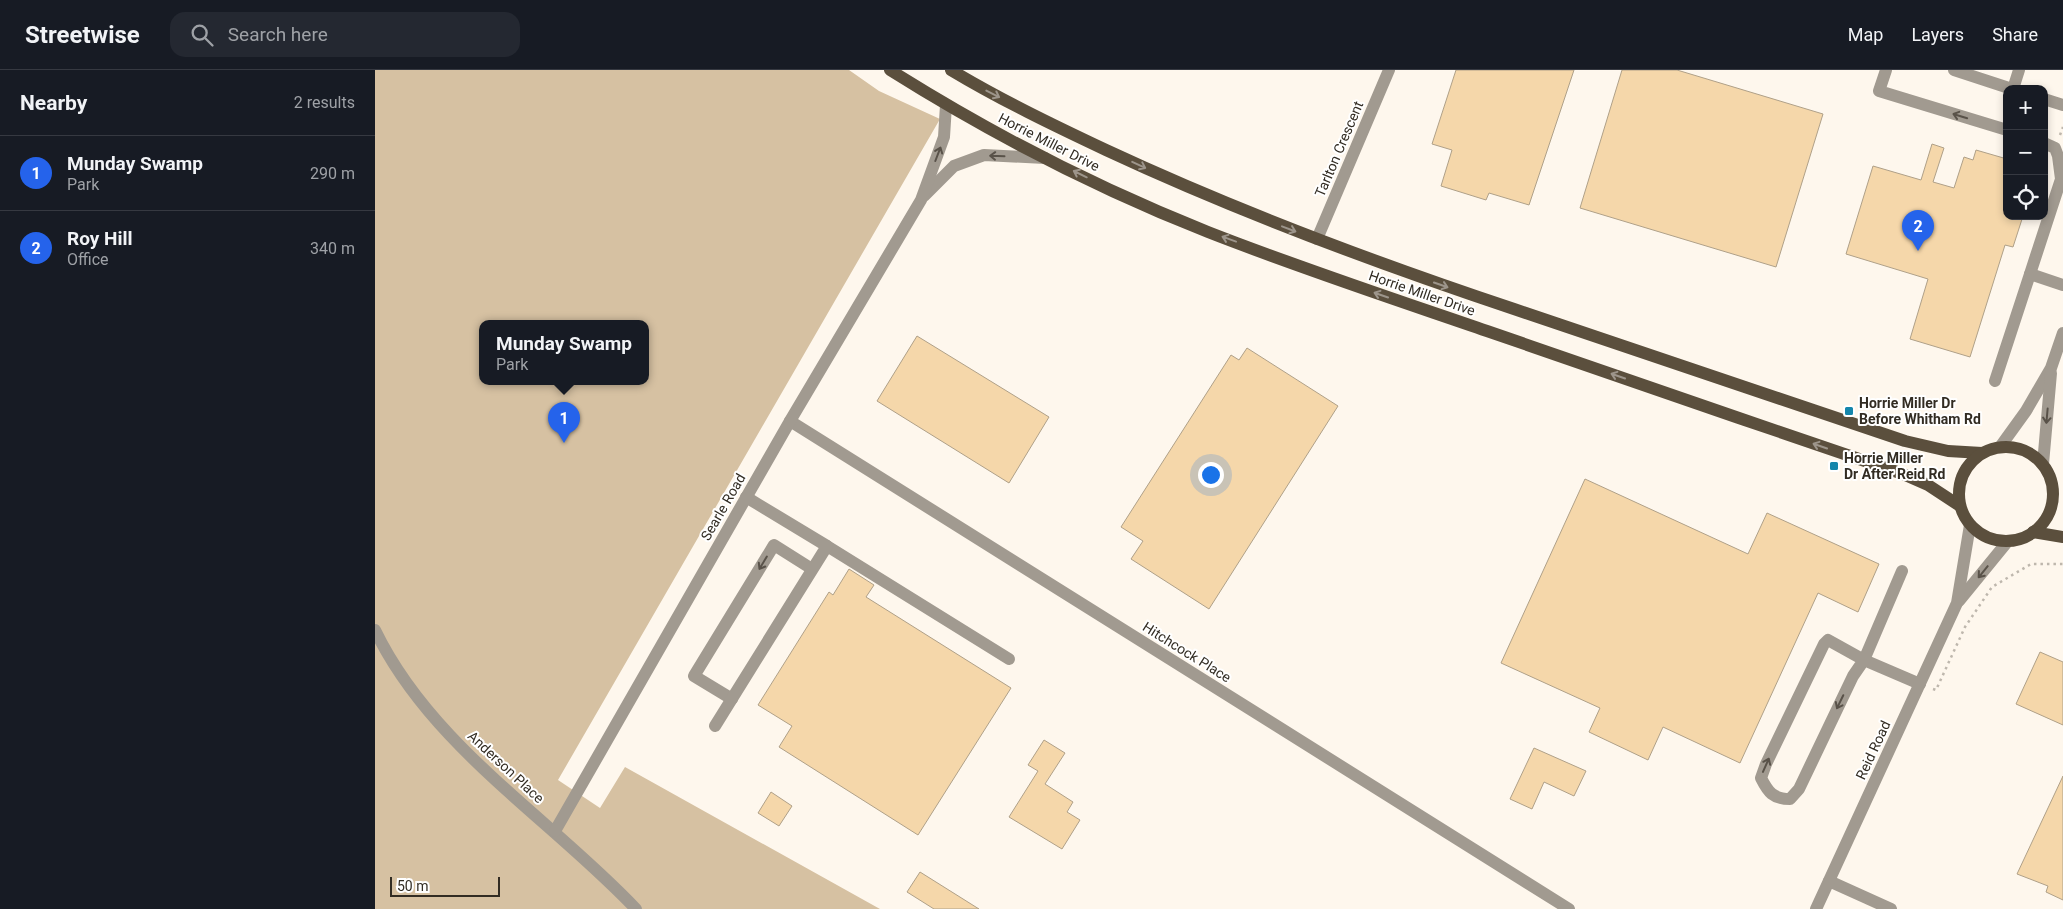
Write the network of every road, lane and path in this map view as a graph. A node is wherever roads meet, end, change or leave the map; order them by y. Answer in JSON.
{"nodes":[{"id":1,"x":890,"y":70,"type":"edge"},
{"id":2,"x":951,"y":70,"type":"edge"},
{"id":3,"x":1389,"y":70,"type":"edge"},
{"id":4,"x":1885,"y":70,"type":"edge"},
{"id":5,"x":1954,"y":70,"type":"edge"},
{"id":6,"x":2019,"y":70,"type":"edge"},
{"id":7,"x":2013,"y":85,"type":"edge"},
{"id":8,"x":2003,"y":86,"type":"edge"},
{"id":9,"x":2048,"y":100,"type":"edge"},
{"id":10,"x":946,"y":105,"type":"junction"},
{"id":11,"x":2063,"y":106,"type":"edge"},
{"id":12,"x":2003,"y":129,"type":"edge"},
{"id":13,"x":2048,"y":145,"type":"edge"},
{"id":14,"x":1046,"y":158,"type":"junction"},
{"id":15,"x":921,"y":200,"type":"junction"},
{"id":16,"x":1317,"y":240,"type":"junction"},
{"id":17,"x":2030,"y":274,"type":"junction"},
{"id":18,"x":2063,"y":285,"type":"edge"},
{"id":19,"x":2063,"y":333,"type":"edge"},
{"id":20,"x":2051,"y":368,"type":"junction"},
{"id":21,"x":1995,"y":381,"type":"dead end"},
{"id":22,"x":790,"y":421,"type":"junction"},
{"id":23,"x":2000,"y":447,"type":"junction"},
{"id":24,"x":1982,"y":453,"type":"junction"},
{"id":25,"x":2043,"y":464,"type":"junction"},
{"id":26,"x":2057,"y":485,"type":"edge"},
{"id":27,"x":746,"y":497,"type":"junction"},
{"id":28,"x":1961,"y":506,"type":"junction"},
{"id":29,"x":1971,"y":525,"type":"junction"},
{"id":30,"x":2033,"y":532,"type":"junction"},
{"id":31,"x":2063,"y":537,"type":"edge"},
{"id":32,"x":2008,"y":541,"type":"junction"},
{"id":33,"x":827,"y":546,"type":"junction"},
{"id":34,"x":2063,"y":564,"type":"edge"},
{"id":35,"x":812,"y":570,"type":"junction"},
{"id":36,"x":1902,"y":572,"type":"dead end"},
{"id":37,"x":1957,"y":603,"type":"junction"},
{"id":38,"x":375,"y":630,"type":"edge"},
{"id":39,"x":1009,"y":658,"type":"dead end"},
{"id":40,"x":1864,"y":660,"type":"junction"},
{"id":41,"x":1920,"y":684,"type":"junction"},
{"id":42,"x":732,"y":699,"type":"junction"},
{"id":43,"x":715,"y":726,"type":"dead end"},
{"id":44,"x":555,"y":831,"type":"junction"},
{"id":45,"x":1829,"y":881,"type":"junction"},
{"id":46,"x":636,"y":909,"type":"edge"},
{"id":47,"x":1569,"y":909,"type":"edge"},
{"id":48,"x":1816,"y":909,"type":"edge"},
{"id":49,"x":1891,"y":909,"type":"edge"}],
"edges":[{"from":1,"to":10,"type":"main road","name":"Horrie Miller Drive"},
{"from":2,"to":16,"type":"main road","name":"Horrie Miller Drive","one_way":true},
{"from":3,"to":16,"type":"street","name":"Tarlton Crescent"},
{"from":12,"to":4,"type":"street","one_way":true},
{"from":5,"to":8,"type":"street"},
{"from":6,"to":7,"type":"street"},
{"from":9,"to":11,"type":"street"},
{"from":10,"to":14,"type":"main road","name":"Horrie Miller Drive"},
{"from":15,"to":10,"type":"street","name":"Searle Road","one_way":true},
{"from":13,"to":17,"type":"street"},
{"from":14,"to":15,"type":"street","name":"Searle Road","one_way":true},
{"from":28,"to":14,"type":"main road","name":"Horrie Miller Drive","one_way":true},
{"from":15,"to":22,"type":"street","name":"Searle Road"},
{"from":16,"to":24,"type":"main road","name":"Horrie Miller Drive","one_way":true},
{"from":17,"to":18,"type":"street"},
{"from":17,"to":21,"type":"street"},
{"from":19,"to":20,"type":"street"},
{"from":20,"to":23,"type":"street"},
{"from":20,"to":25,"type":"street","one_way":true},
{"from":22,"to":27,"type":"street","name":"Searle Road"},
{"from":22,"to":47,"type":"street","name":"Hitchcock Place"},
{"from":23,"to":24,"type":"main road","name":"Horrie Miller Drive"},
{"from":23,"to":25,"type":"main road","name":"Horrie Miller Drive"},
{"from":24,"to":28,"type":"main road","name":"Horrie Miller Drive"},
{"from":25,"to":26,"type":"main road","name":"Horrie Miller Drive"},
{"from":26,"to":30,"type":"main road","name":"Horrie Miller Drive"},
{"from":27,"to":33,"type":"street"},
{"from":27,"to":44,"type":"street","name":"Searle Road"},
{"from":28,"to":29,"type":"main road","name":"Horrie Miller Drive"},
{"from":29,"to":32,"type":"main road"},
{"from":29,"to":37,"type":"street","name":"Reid Road"},
{"from":30,"to":31,"type":"main road"},
{"from":30,"to":32,"type":"main road"},
{"from":32,"to":37,"type":"street","name":"Reid Road","one_way":true},
{"from":33,"to":35,"type":"street"},
{"from":33,"to":39,"type":"street"},
{"from":34,"to":41,"type":"path"},
{"from":35,"to":42,"type":"street"},
{"from":35,"to":42,"type":"street","one_way":true},
{"from":36,"to":40,"type":"street"},
{"from":37,"to":41,"type":"street","name":"Reid Road"},
{"from":38,"to":44,"type":"street","name":"Anderson Place"},
{"from":40,"to":40,"type":"street","one_way":true},
{"from":40,"to":41,"type":"street"},
{"from":41,"to":45,"type":"street","name":"Reid Road"},
{"from":42,"to":43,"type":"street"},
{"from":44,"to":46,"type":"street","name":"Anderson Place"},
{"from":45,"to":48,"type":"street","name":"Reid Road"},
{"from":45,"to":49,"type":"street"}]}
